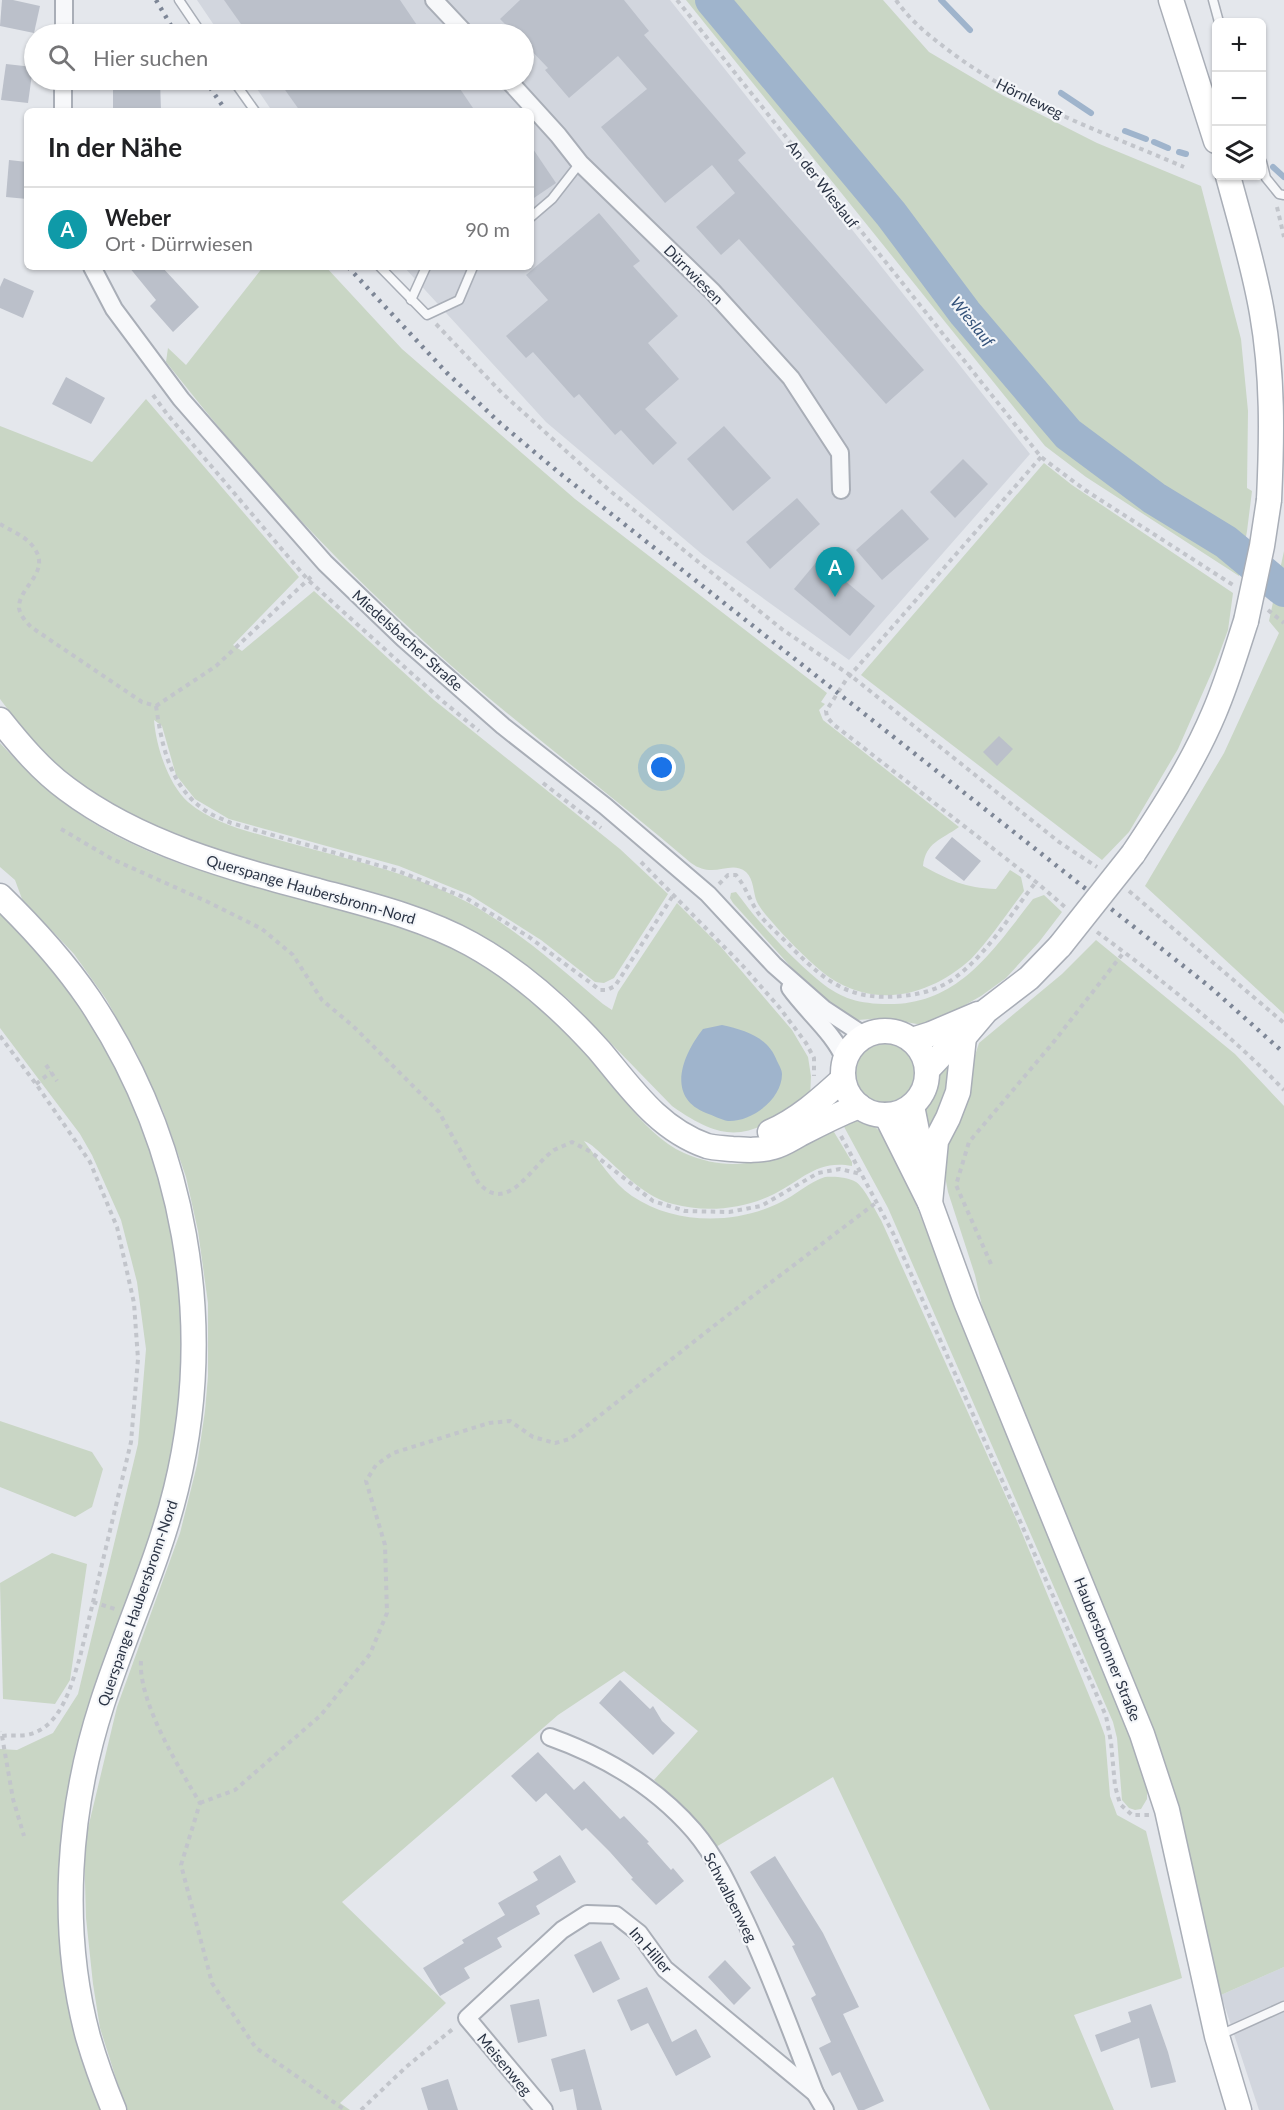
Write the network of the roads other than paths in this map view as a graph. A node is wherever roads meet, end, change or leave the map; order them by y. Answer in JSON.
{"nodes":[{"id":1,"x":64,"y":0,"type":"edge"},
{"id":2,"x":179,"y":0,"type":"edge"},
{"id":3,"x":434,"y":0,"type":"edge"},
{"id":4,"x":1171,"y":0,"type":"edge"},
{"id":5,"x":1213,"y":0,"type":"edge"},
{"id":6,"x":1218,"y":18,"type":"edge"},
{"id":7,"x":64,"y":24,"type":"edge"},
{"id":8,"x":195,"y":24,"type":"edge"},
{"id":9,"x":457,"y":24,"type":"edge"},
{"id":10,"x":63,"y":90,"type":"edge"},
{"id":11,"x":240,"y":90,"type":"edge"},
{"id":12,"x":517,"y":90,"type":"edge"},
{"id":13,"x":63,"y":108,"type":"edge"},
{"id":14,"x":253,"y":108,"type":"edge"},
{"id":15,"x":533,"y":108,"type":"edge"},
{"id":16,"x":534,"y":109,"type":"edge"},
{"id":17,"x":1212,"y":128,"type":"edge"},
{"id":18,"x":580,"y":163,"type":"junction"},
{"id":19,"x":1266,"y":177,"type":"edge"},
{"id":20,"x":1229,"y":180,"type":"edge"},
{"id":21,"x":1282,"y":195,"type":"edge"},
{"id":22,"x":534,"y":214,"type":"edge"},
{"id":23,"x":94,"y":270,"type":"edge"},
{"id":24,"x":383,"y":270,"type":"edge"},
{"id":25,"x":425,"y":270,"type":"edge"},
{"id":26,"x":470,"y":270,"type":"edge"},
{"id":27,"x":411,"y":300,"type":"junction"},
{"id":28,"x":841,"y":490,"type":"dead end"},
{"id":29,"x":0,"y":720,"type":"edge"},
{"id":30,"x":0,"y":896,"type":"edge"},
{"id":31,"x":774,"y":965,"type":"junction"},
{"id":32,"x":986,"y":1011,"type":"junction"},
{"id":33,"x":866,"y":1036,"type":"junction"},
{"id":34,"x":964,"y":1037,"type":"junction"},
{"id":35,"x":912,"y":1040,"type":"junction"},
{"id":36,"x":928,"y":1069,"type":"junction"},
{"id":37,"x":844,"y":1070,"type":"junction"},
{"id":38,"x":859,"y":1106,"type":"junction"},
{"id":39,"x":912,"y":1106,"type":"junction"},
{"id":40,"x":886,"y":1115,"type":"junction"},
{"id":41,"x":729,"y":1149,"type":"junction"},
{"id":42,"x":930,"y":1203,"type":"junction"},
{"id":43,"x":550,"y":1737,"type":"dead end"},
{"id":44,"x":1284,"y":2006,"type":"edge"},
{"id":45,"x":466,"y":2018,"type":"joint"},
{"id":46,"x":1217,"y":2036,"type":"junction"},
{"id":47,"x":815,"y":2093,"type":"junction"},
{"id":48,"x":114,"y":2110,"type":"edge"},
{"id":49,"x":544,"y":2110,"type":"edge"},
{"id":50,"x":825,"y":2110,"type":"edge"},
{"id":51,"x":1239,"y":2110,"type":"edge"}],
"edges":[{"from":1,"to":7,"type":"street"},
{"from":2,"to":8,"type":"lane"},
{"from":3,"to":9,"type":"street"},
{"from":4,"to":17,"type":"main road"},
{"from":5,"to":6,"type":"lane"},
{"from":10,"to":13,"type":"street"},
{"from":11,"to":14,"type":"lane"},
{"from":12,"to":15,"type":"street","name":"Dürrwiesen"},
{"from":16,"to":18,"type":"street","name":"Dürrwiesen"},
{"from":18,"to":22,"type":"lane"},
{"from":18,"to":28,"type":"street","name":"Dürrwiesen"},
{"from":19,"to":21,"type":"lane"},
{"from":20,"to":32,"type":"main road","bridge":true},
{"from":23,"to":31,"type":"street","name":"Miedelsbacher Straße"},
{"from":24,"to":27,"type":"lane"},
{"from":25,"to":27,"type":"lane"},
{"from":26,"to":27,"type":"lane"},
{"from":29,"to":41,"type":"main road","name":"Querspange Haubersbronn-Nord"},
{"from":30,"to":48,"type":"main road","name":"Querspange Haubersbronn-Nord"},
{"from":31,"to":33,"type":"street"},
{"from":31,"to":37,"type":"street"},
{"from":32,"to":34,"type":"main road"},
{"from":32,"to":35,"type":"main road"},
{"from":33,"to":35,"type":"main road"},
{"from":33,"to":37,"type":"main road"},
{"from":34,"to":36,"type":"main road"},
{"from":34,"to":42,"type":"main road"},
{"from":35,"to":36,"type":"main road"},
{"from":36,"to":39,"type":"main road"},
{"from":37,"to":38,"type":"main road"},
{"from":37,"to":41,"type":"main road"},
{"from":38,"to":40,"type":"main road"},
{"from":38,"to":41,"type":"main road","name":"Querspange Haubersbronn-Nord"},
{"from":39,"to":40,"type":"main road"},
{"from":39,"to":42,"type":"main road"},
{"from":40,"to":42,"type":"main road"},
{"from":42,"to":46,"type":"main road","name":"Haubersbronner Straße"},
{"from":43,"to":47,"type":"street","name":"Schwalbenweg"},
{"from":44,"to":46,"type":"lane"},
{"from":45,"to":47,"type":"street","name":"Im Hiller"},
{"from":45,"to":49,"type":"street","name":"Meisenweg"},
{"from":46,"to":51,"type":"main road","name":"Haubersbronner Straße"},
{"from":47,"to":50,"type":"street","name":"Im Hiller"}]}
